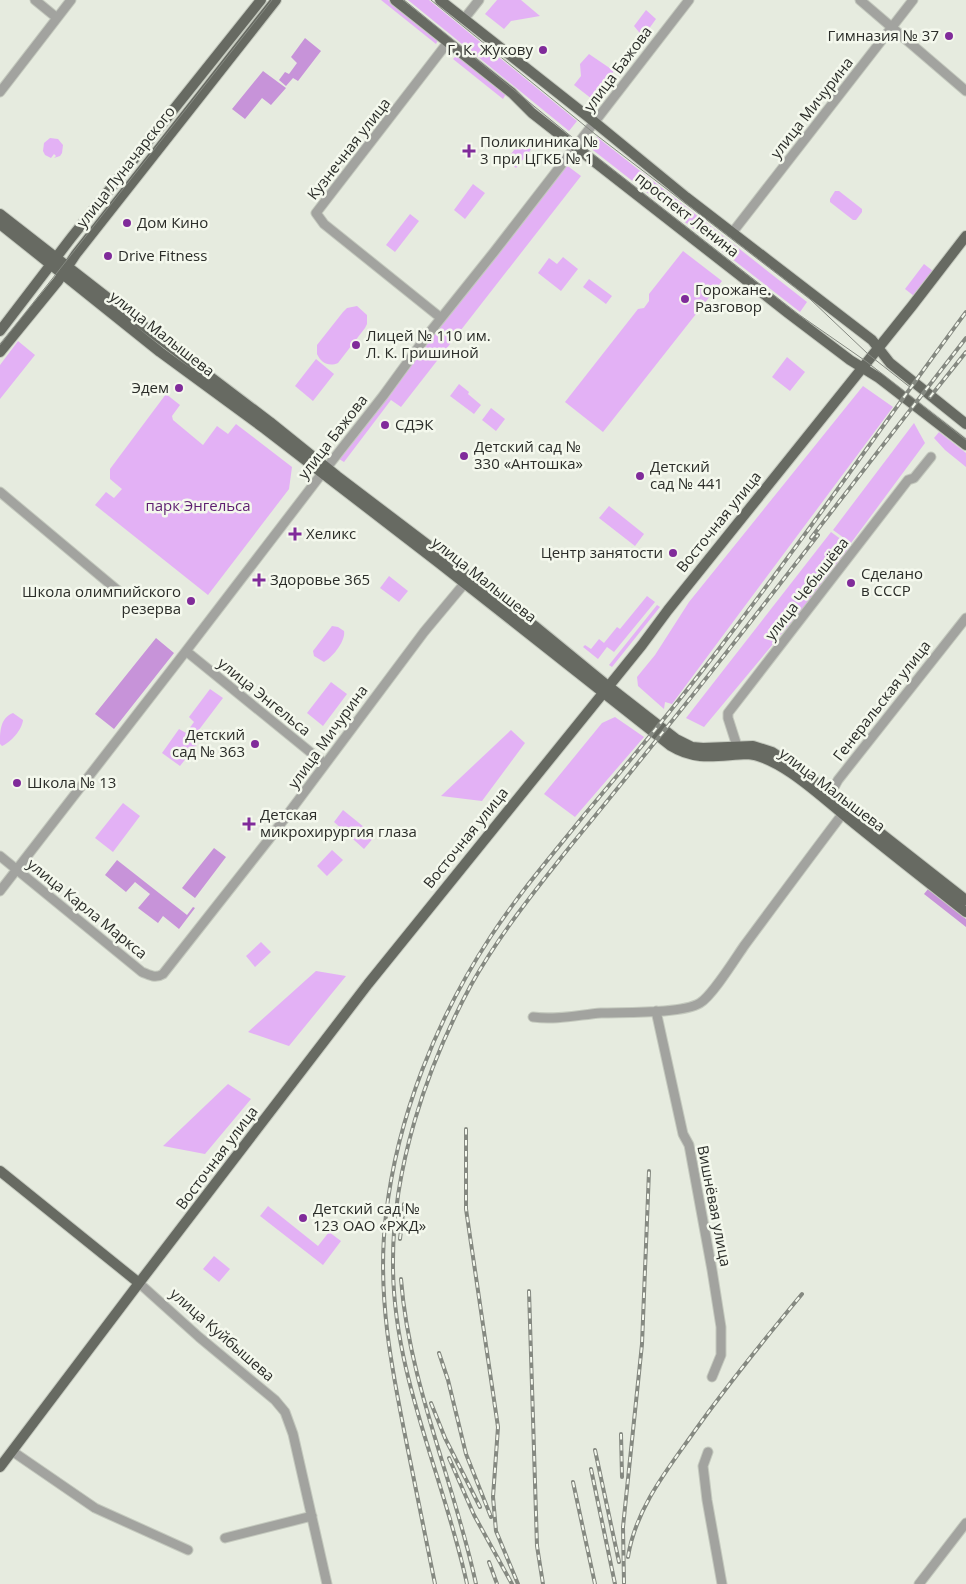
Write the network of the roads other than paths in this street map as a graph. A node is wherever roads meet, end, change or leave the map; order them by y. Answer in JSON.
{"nodes":[{"id":1,"x":36,"y":0,"type":"edge"},
{"id":2,"x":71,"y":0,"type":"edge"},
{"id":3,"x":261,"y":0,"type":"edge"},
{"id":4,"x":276,"y":0,"type":"edge"},
{"id":5,"x":395,"y":0,"type":"edge"},
{"id":6,"x":440,"y":0,"type":"edge"},
{"id":7,"x":479,"y":0,"type":"edge"},
{"id":8,"x":689,"y":0,"type":"edge"},
{"id":9,"x":860,"y":0,"type":"edge"},
{"id":10,"x":913,"y":0,"type":"edge"},
{"id":11,"x":57,"y":18,"type":"junction"},
{"id":12,"x":464,"y":19,"type":"junction"},
{"id":13,"x":892,"y":27,"type":"junction"},
{"id":14,"x":448,"y":42,"type":"junction"},
{"id":15,"x":966,"y":91,"type":"edge"},
{"id":16,"x":0,"y":92,"type":"edge"},
{"id":17,"x":595,"y":122,"type":"junction"},
{"id":18,"x":576,"y":147,"type":"junction"},
{"id":19,"x":0,"y":214,"type":"edge"},
{"id":20,"x":0,"y":224,"type":"edge"},
{"id":21,"x":732,"y":233,"type":"junction"},
{"id":22,"x":966,"y":236,"type":"edge"},
{"id":23,"x":55,"y":262,"type":"junction"},
{"id":24,"x":65,"y":271,"type":"junction"},
{"id":25,"x":441,"y":318,"type":"junction"},
{"id":26,"x":0,"y":331,"type":"edge"},
{"id":27,"x":879,"y":347,"type":"junction"},
{"id":28,"x":0,"y":352,"type":"edge"},
{"id":29,"x":863,"y":368,"type":"junction"},
{"id":30,"x":966,"y":424,"type":"edge"},
{"id":31,"x":966,"y":445,"type":"edge"},
{"id":32,"x":931,"y":458,"type":"dead end"},
{"id":33,"x":324,"y":470,"type":"junction"},
{"id":34,"x":0,"y":492,"type":"edge"},
{"id":35,"x":464,"y":584,"type":"junction"},
{"id":36,"x":122,"y":594,"type":"dead end"},
{"id":37,"x":966,"y":618,"type":"edge"},
{"id":38,"x":186,"y":652,"type":"junction"},
{"id":39,"x":605,"y":690,"type":"junction"},
{"id":40,"x":737,"y":746,"type":"junction"},
{"id":41,"x":325,"y":764,"type":"junction"},
{"id":42,"x":831,"y":793,"type":"junction"},
{"id":43,"x":833,"y":806,"type":"junction"},
{"id":44,"x":845,"y":811,"type":"junction"},
{"id":45,"x":0,"y":856,"type":"edge"},
{"id":46,"x":17,"y":870,"type":"junction"},
{"id":47,"x":0,"y":892,"type":"edge"},
{"id":48,"x":966,"y":900,"type":"edge"},
{"id":49,"x":966,"y":912,"type":"edge"},
{"id":50,"x":159,"y":977,"type":"joint"},
{"id":51,"x":656,"y":1011,"type":"junction"},
{"id":52,"x":533,"y":1017,"type":"dead end"},
{"id":53,"x":0,"y":1171,"type":"edge"},
{"id":54,"x":139,"y":1283,"type":"junction"},
{"id":55,"x":712,"y":1377,"type":"dead end"},
{"id":56,"x":12,"y":1451,"type":"junction"},
{"id":57,"x":708,"y":1452,"type":"dead end"},
{"id":58,"x":0,"y":1467,"type":"edge"},
{"id":59,"x":312,"y":1516,"type":"junction"},
{"id":60,"x":966,"y":1523,"type":"edge"},
{"id":61,"x":225,"y":1538,"type":"dead end"},
{"id":62,"x":188,"y":1550,"type":"dead end"},
{"id":63,"x":327,"y":1584,"type":"edge"},
{"id":64,"x":722,"y":1584,"type":"edge"},
{"id":65,"x":919,"y":1584,"type":"edge"}],
"edges":[{"from":1,"to":11,"type":"street"},
{"from":2,"to":11,"type":"street"},
{"from":3,"to":23,"type":"main road","name":"улица Луначарского"},
{"from":4,"to":24,"type":"main road","name":"улица Луначарского"},
{"from":5,"to":14,"type":"main road","name":"проспект Ленина"},
{"from":6,"to":12,"type":"main road","name":"проспект Ленина"},
{"from":7,"to":12,"type":"street"},
{"from":8,"to":17,"type":"street","name":"улица Бажова"},
{"from":9,"to":13,"type":"street"},
{"from":10,"to":13,"type":"street","name":"улица Мичурина"},
{"from":11,"to":16,"type":"street"},
{"from":12,"to":17,"type":"main road","name":"проспект Ленина"},
{"from":13,"to":15,"type":"street"},
{"from":13,"to":21,"type":"street","name":"улица Мичурина"},
{"from":14,"to":18,"type":"main road","name":"проспект Ленина"},
{"from":14,"to":25,"type":"street","name":"Кузнечная улица"},
{"from":17,"to":18,"type":"street","name":"улица Бажова"},
{"from":17,"to":21,"type":"main road","name":"проспект Ленина"},
{"from":18,"to":25,"type":"street","name":"улица Бажова"},
{"from":18,"to":29,"type":"main road","name":"проспект Ленина"},
{"from":19,"to":23,"type":"main road","name":"улица Малышева"},
{"from":20,"to":23,"type":"main road","name":"улица Малышева"},
{"from":21,"to":27,"type":"main road","name":"проспект Ленина"},
{"from":22,"to":27,"type":"main road","name":"Восточная улица"},
{"from":23,"to":24,"type":"main road","name":"улица Малышева"},
{"from":23,"to":26,"type":"main road","name":"улица Луначарского"},
{"from":24,"to":28,"type":"main road","name":"улица Луначарского"},
{"from":24,"to":33,"type":"main road","name":"улица Малышева"},
{"from":25,"to":33,"type":"street","name":"улица Бажова"},
{"from":27,"to":29,"type":"main road","name":"Восточная улица"},
{"from":27,"to":30,"type":"main road","name":"проспект Ленина"},
{"from":29,"to":31,"type":"main road","name":"проспект Ленина"},
{"from":29,"to":39,"type":"main road","name":"Восточная улица"},
{"from":32,"to":40,"type":"street","name":"улица Чебышёва"},
{"from":33,"to":35,"type":"main road","name":"улица Малышева"},
{"from":33,"to":38,"type":"street","name":"улица Бажова"},
{"from":33,"to":39,"type":"main road","name":"улица Малышева"},
{"from":34,"to":36,"type":"street"},
{"from":35,"to":39,"type":"main road","name":"улица Малышева"},
{"from":35,"to":41,"type":"street","name":"улица Мичурина"},
{"from":37,"to":42,"type":"street","name":"Генеральская улица"},
{"from":38,"to":41,"type":"street","name":"улица Энгельса"},
{"from":38,"to":46,"type":"street","name":"улица Бажова"},
{"from":39,"to":40,"type":"main road","name":"улица Малышева"},
{"from":39,"to":43,"type":"main road","name":"улица Малышева"},
{"from":39,"to":54,"type":"main road","name":"Восточная улица"},
{"from":40,"to":42,"type":"main road","name":"улица Малышева"},
{"from":41,"to":50,"type":"street","name":"улица Мичурина"},
{"from":42,"to":43,"type":"street"},
{"from":42,"to":44,"type":"main road","name":"улица Малышева"},
{"from":43,"to":44,"type":"main road","name":"улица Малышева"},
{"from":44,"to":48,"type":"main road","name":"улица Малышева"},
{"from":44,"to":49,"type":"main road","name":"улица Малышева"},
{"from":44,"to":51,"type":"street"},
{"from":45,"to":46,"type":"street","name":"улица Карла Маркса"},
{"from":46,"to":47,"type":"street","name":"улица Бажова"},
{"from":46,"to":50,"type":"street","name":"улица Карла Маркса"},
{"from":51,"to":52,"type":"street"},
{"from":51,"to":55,"type":"street","name":"Вишнёвая улица"},
{"from":53,"to":54,"type":"main road","name":"улица Куйбышева"},
{"from":54,"to":56,"type":"main road","name":"Восточная улица"},
{"from":54,"to":59,"type":"street","name":"улица Куйбышева"},
{"from":56,"to":58,"type":"main road","name":"Восточная улица"},
{"from":56,"to":62,"type":"street"},
{"from":57,"to":64,"type":"street"},
{"from":59,"to":61,"type":"street"},
{"from":59,"to":63,"type":"street","name":"улица Куйбышева"},
{"from":60,"to":65,"type":"street"}]}
